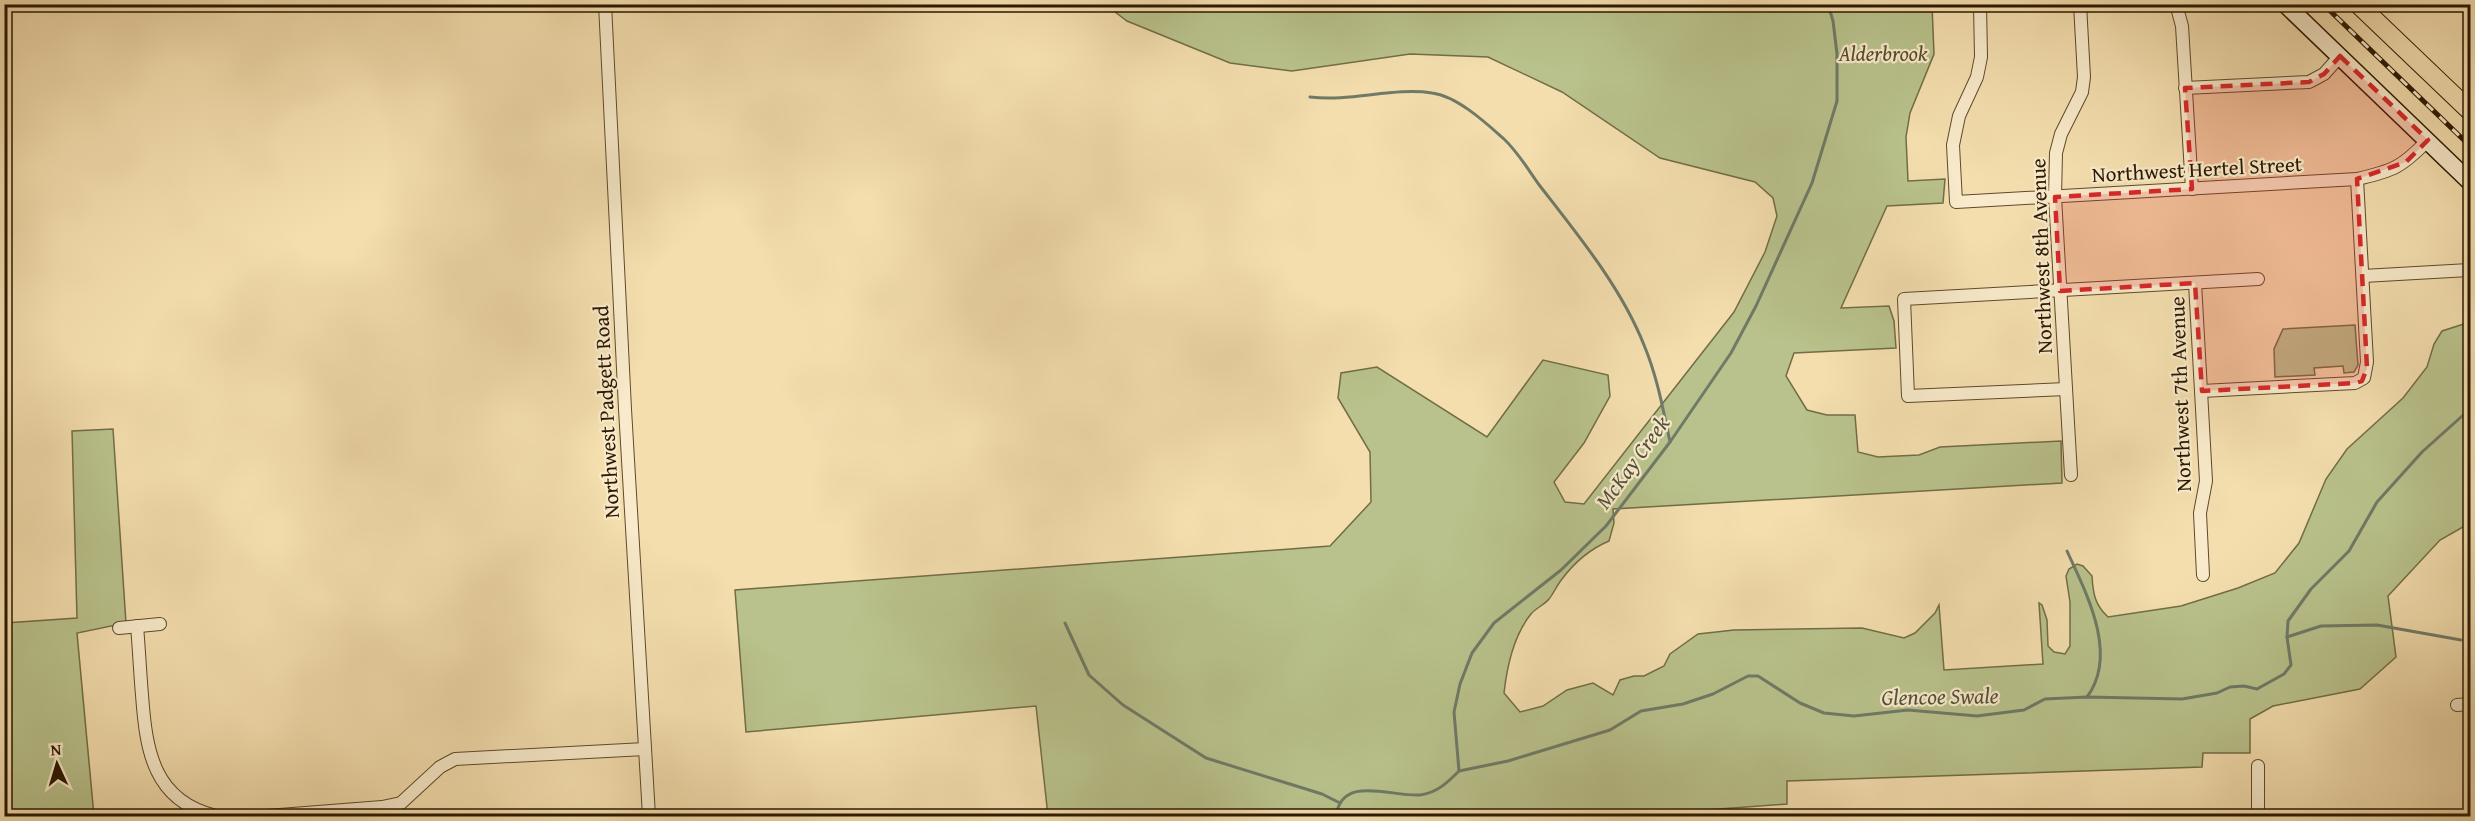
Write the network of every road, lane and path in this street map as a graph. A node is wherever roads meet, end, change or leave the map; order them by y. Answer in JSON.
{"nodes":[{"id":1,"x":605,"y":4,"type":"edge"},
{"id":2,"x":1980,"y":4,"type":"edge"},
{"id":3,"x":2080,"y":4,"type":"edge"},
{"id":4,"x":2176,"y":4,"type":"edge"},
{"id":5,"x":2285,"y":4,"type":"edge"},
{"id":6,"x":2358,"y":4,"type":"edge"},
{"id":7,"x":2340,"y":56,"type":"junction"},
{"id":8,"x":2185,"y":88,"type":"junction"},
{"id":9,"x":2470,"y":111,"type":"edge"},
{"id":10,"x":2427,"y":140,"type":"junction"},
{"id":11,"x":2357,"y":179,"type":"junction"},
{"id":12,"x":2470,"y":182,"type":"edge"},
{"id":13,"x":2192,"y":189,"type":"junction"},
{"id":14,"x":2055,"y":197,"type":"junction"},
{"id":15,"x":2469,"y":270,"type":"dead end"},
{"id":16,"x":2363,"y":276,"type":"junction"},
{"id":17,"x":2258,"y":279,"type":"dead end"},
{"id":18,"x":2195,"y":283,"type":"junction"},
{"id":19,"x":2060,"y":291,"type":"junction"},
{"id":20,"x":2066,"y":389,"type":"junction"},
{"id":21,"x":2202,"y":391,"type":"junction"},
{"id":22,"x":2071,"y":475,"type":"dead end"},
{"id":23,"x":2203,"y":575,"type":"dead end"},
{"id":24,"x":160,"y":624,"type":"dead end"},
{"id":25,"x":137,"y":626,"type":"junction"},
{"id":26,"x":119,"y":628,"type":"dead end"},
{"id":27,"x":2457,"y":705,"type":"dead end"},
{"id":28,"x":2470,"y":705,"type":"edge"},
{"id":29,"x":645,"y":749,"type":"junction"},
{"id":30,"x":2258,"y":766,"type":"dead end"},
{"id":31,"x":216,"y":816,"type":"edge"},
{"id":32,"x":267,"y":816,"type":"edge"},
{"id":33,"x":649,"y":816,"type":"edge"},
{"id":34,"x":1762,"y":816,"type":"edge"},
{"id":35,"x":1772,"y":816,"type":"edge"},
{"id":36,"x":2258,"y":816,"type":"edge"}],
"edges":[{"from":1,"to":29,"type":"street","name":"Northwest Padgett Road"},
{"from":2,"to":14,"type":"street","name":"Northwest Hertel Street"},
{"from":3,"to":14,"type":"street","name":"Northwest 8th Avenue"},
{"from":4,"to":8,"type":"street"},
{"from":5,"to":7,"type":"street"},
{"from":6,"to":9,"type":"main road"},
{"from":7,"to":8,"type":"street"},
{"from":7,"to":10,"type":"street"},
{"from":8,"to":13,"type":"street"},
{"from":10,"to":11,"type":"street","name":"Northwest Hertel Street"},
{"from":10,"to":12,"type":"street"},
{"from":11,"to":13,"type":"street","name":"Northwest Hertel Street"},
{"from":11,"to":16,"type":"street"},
{"from":13,"to":14,"type":"street","name":"Northwest Hertel Street"},
{"from":14,"to":19,"type":"street","name":"Northwest 8th Avenue"},
{"from":15,"to":16,"type":"street"},
{"from":16,"to":21,"type":"street"},
{"from":17,"to":18,"type":"street"},
{"from":18,"to":19,"type":"street"},
{"from":18,"to":21,"type":"street","name":"Northwest 7th Avenue"},
{"from":19,"to":20,"type":"street","name":"Northwest 8th Avenue"},
{"from":19,"to":20,"type":"street"},
{"from":20,"to":22,"type":"street","name":"Northwest 8th Avenue"},
{"from":21,"to":23,"type":"street","name":"Northwest 7th Avenue"},
{"from":24,"to":25,"type":"street"},
{"from":25,"to":26,"type":"street"},
{"from":25,"to":31,"type":"street"},
{"from":27,"to":28,"type":"street"},
{"from":29,"to":32,"type":"street"},
{"from":29,"to":33,"type":"street","name":"Northwest Padgett Road"},
{"from":30,"to":36,"type":"street"},
{"from":34,"to":35,"type":"street"}]}
